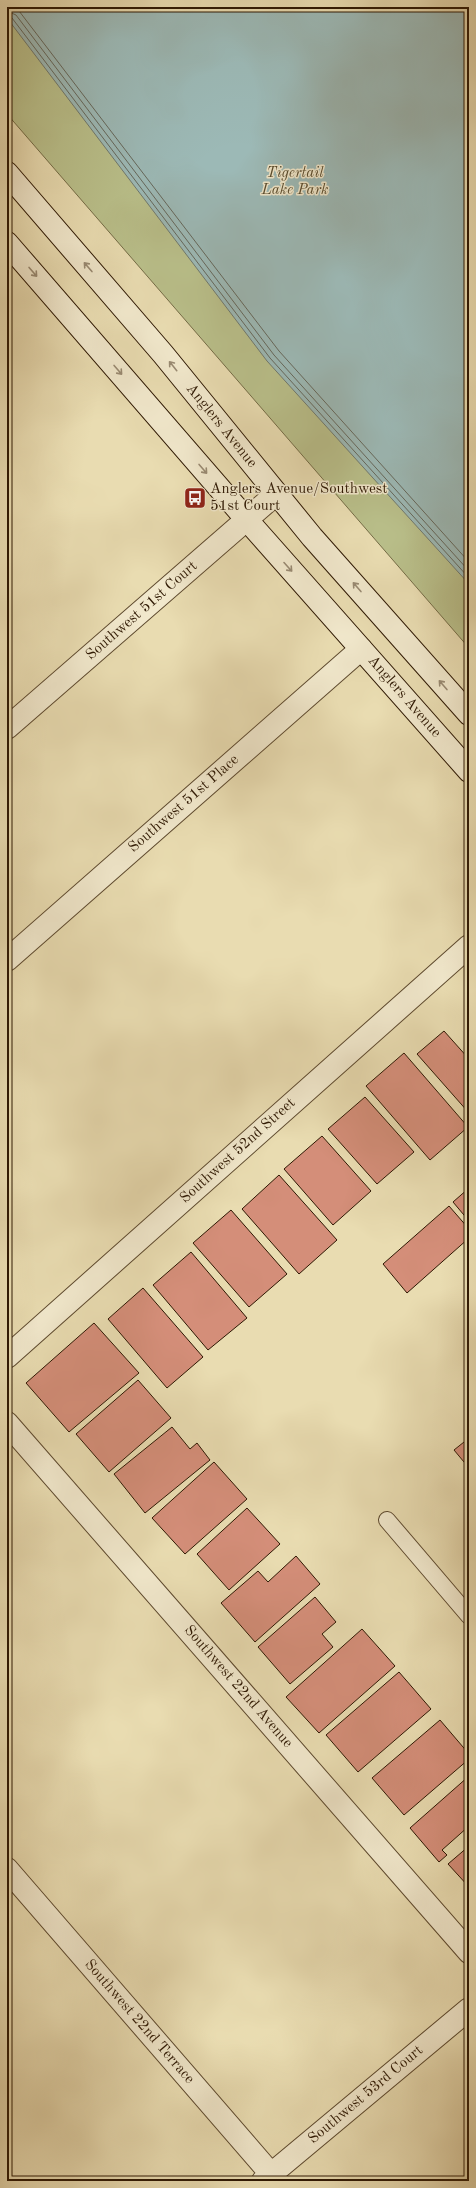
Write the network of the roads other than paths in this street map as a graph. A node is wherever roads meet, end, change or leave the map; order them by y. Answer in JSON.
{"nodes":[{"id":1,"x":7,"y":173,"type":"edge"},
{"id":2,"x":7,"y":243,"type":"edge"},
{"id":3,"x":276,"y":494,"type":"junction"},
{"id":4,"x":247,"y":520,"type":"junction"},
{"id":5,"x":361,"y":649,"type":"junction"},
{"id":6,"x":469,"y":714,"type":"edge"},
{"id":7,"x":7,"y":728,"type":"edge"},
{"id":8,"x":469,"y":771,"type":"edge"},
{"id":9,"x":469,"y":946,"type":"edge"},
{"id":10,"x":7,"y":960,"type":"edge"},
{"id":11,"x":7,"y":1356,"type":"edge"},
{"id":12,"x":7,"y":1423,"type":"edge"},
{"id":13,"x":387,"y":1520,"type":"dead end"},
{"id":14,"x":469,"y":1616,"type":"edge"},
{"id":15,"x":7,"y":1869,"type":"edge"},
{"id":16,"x":469,"y":1952,"type":"edge"},
{"id":17,"x":469,"y":2009,"type":"edge"},
{"id":18,"x":267,"y":2178,"type":"edge"}],
"edges":[{"from":3,"to":1,"type":"street","name":"Anglers Avenue","one_way":true},
{"from":2,"to":4,"type":"street","name":"Anglers Avenue","one_way":true},
{"from":3,"to":4,"type":"street","name":"Southwest 51st Court"},
{"from":6,"to":3,"type":"street","name":"Anglers Avenue","one_way":true},
{"from":4,"to":5,"type":"street","name":"Anglers Avenue","one_way":true},
{"from":4,"to":7,"type":"street","name":"Southwest 51st Court"},
{"from":5,"to":8,"type":"street","name":"Anglers Avenue"},
{"from":5,"to":10,"type":"street","name":"Southwest 51st Place"},
{"from":9,"to":11,"type":"street","name":"Southwest 52nd Street"},
{"from":12,"to":16,"type":"street","name":"Southwest 22nd Avenue"},
{"from":13,"to":14,"type":"lane"},
{"from":15,"to":18,"type":"street","name":"Southwest 22nd Terrace"},
{"from":17,"to":18,"type":"street","name":"Southwest 53rd Court"}]}
